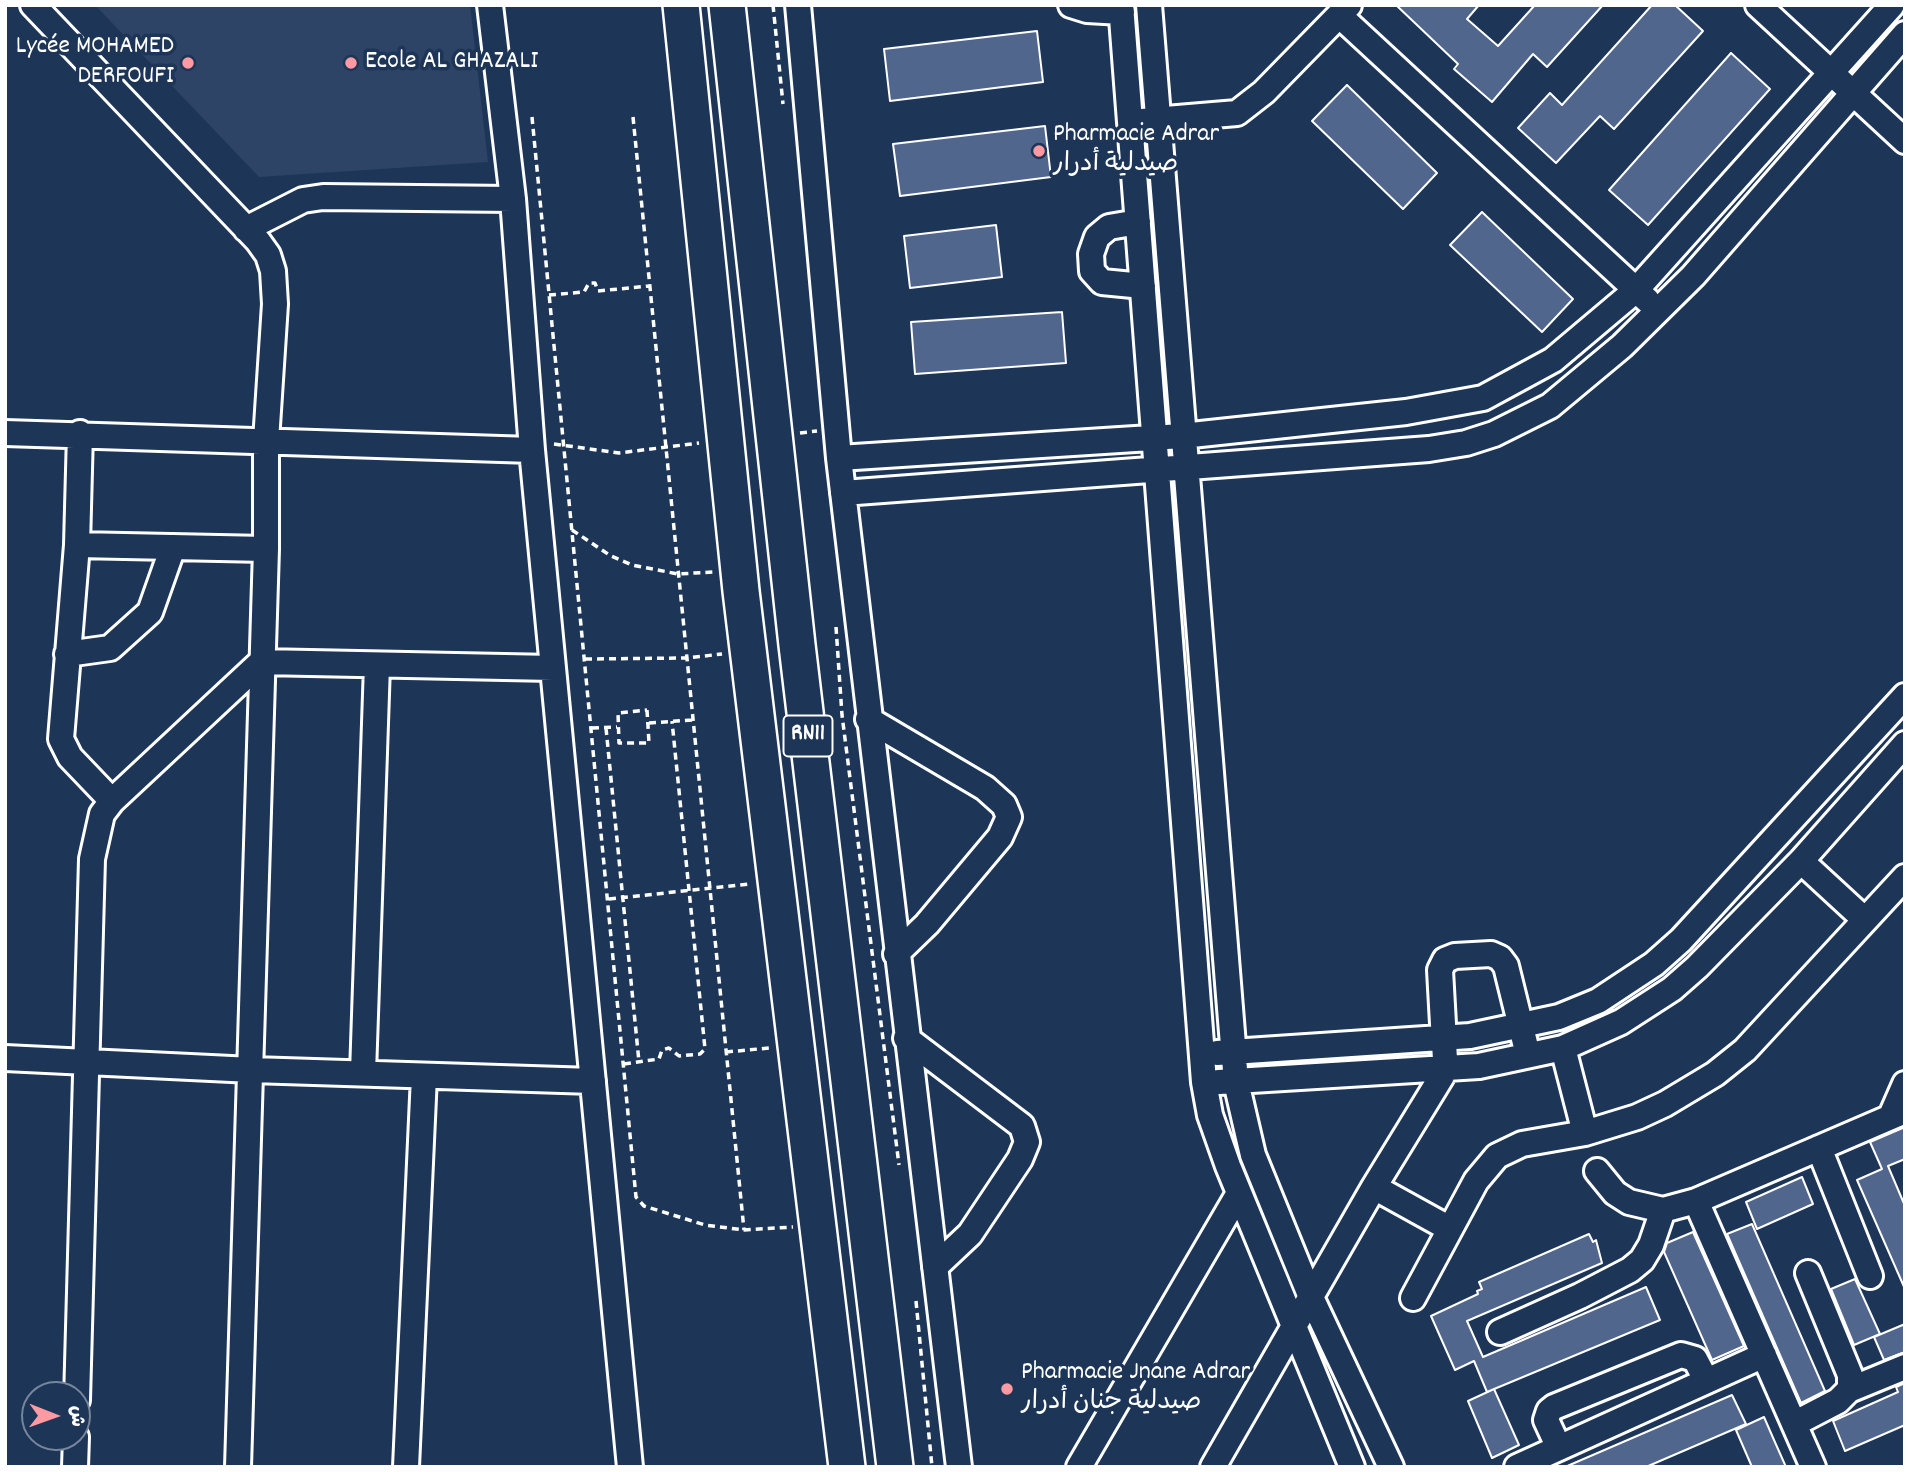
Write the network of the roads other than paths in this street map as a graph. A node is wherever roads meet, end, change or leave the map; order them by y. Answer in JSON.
{"nodes":[{"id":1,"x":33,"y":5,"type":"edge"},
{"id":2,"x":489,"y":5,"type":"edge"},
{"id":3,"x":681,"y":5,"type":"edge"},
{"id":4,"x":727,"y":5,"type":"edge"},
{"id":5,"x":798,"y":5,"type":"edge"},
{"id":6,"x":1072,"y":5,"type":"edge"},
{"id":7,"x":1149,"y":5,"type":"edge"},
{"id":8,"x":1758,"y":5,"type":"edge"},
{"id":9,"x":1892,"y":5,"type":"edge"},
{"id":10,"x":1121,"y":8,"type":"edge"},
{"id":11,"x":1345,"y":11,"type":"edge"},
{"id":12,"x":1905,"y":34,"type":"edge"},
{"id":13,"x":1830,"y":71,"type":"junction"},
{"id":14,"x":1852,"y":92,"type":"junction"},
{"id":15,"x":1158,"y":120,"type":"junction"},
{"id":16,"x":1130,"y":122,"type":"junction"},
{"id":17,"x":1905,"y":141,"type":"edge"},
{"id":18,"x":513,"y":199,"type":"junction"},
{"id":19,"x":1138,"y":222,"type":"junction"},
{"id":20,"x":246,"y":229,"type":"junction"},
{"id":21,"x":1143,"y":286,"type":"junction"},
{"id":22,"x":1636,"y":290,"type":"junction"},
{"id":23,"x":1658,"y":310,"type":"junction"},
{"id":24,"x":5,"y":433,"type":"edge"},
{"id":25,"x":80,"y":433,"type":"junction"},
{"id":26,"x":1182,"y":436,"type":"junction"},
{"id":27,"x":1155,"y":438,"type":"junction"},
{"id":28,"x":266,"y":441,"type":"junction"},
{"id":29,"x":531,"y":446,"type":"junction"},
{"id":30,"x":839,"y":458,"type":"junction"},
{"id":31,"x":1185,"y":467,"type":"junction"},
{"id":32,"x":1157,"y":470,"type":"junction"},
{"id":33,"x":844,"y":494,"type":"junction"},
{"id":34,"x":77,"y":545,"type":"junction"},
{"id":35,"x":173,"y":547,"type":"junction"},
{"id":36,"x":266,"y":548,"type":"junction"},
{"id":37,"x":67,"y":654,"type":"junction"},
{"id":38,"x":261,"y":662,"type":"junction"},
{"id":39,"x":377,"y":665,"type":"junction"},
{"id":40,"x":553,"y":668,"type":"junction"},
{"id":41,"x":1903,"y":700,"type":"edge"},
{"id":42,"x":868,"y":719,"type":"junction"},
{"id":43,"x":1905,"y":744,"type":"edge"},
{"id":44,"x":112,"y":801,"type":"junction"},
{"id":45,"x":1801,"y":861,"type":"junction"},
{"id":46,"x":1905,"y":877,"type":"edge"},
{"id":47,"x":1865,"y":920,"type":"junction"},
{"id":48,"x":896,"y":954,"type":"junction"},
{"id":49,"x":1521,"y":1027,"type":"junction"},
{"id":50,"x":906,"y":1038,"type":"junction"},
{"id":51,"x":1443,"y":1038,"type":"junction"},
{"id":52,"x":1563,"y":1048,"type":"junction"},
{"id":53,"x":1202,"y":1053,"type":"junction"},
{"id":54,"x":1232,"y":1053,"type":"junction"},
{"id":55,"x":1528,"y":1056,"type":"junction"},
{"id":56,"x":5,"y":1058,"type":"edge"},
{"id":57,"x":87,"y":1064,"type":"junction"},
{"id":58,"x":1444,"y":1069,"type":"junction"},
{"id":59,"x":251,"y":1070,"type":"junction"},
{"id":60,"x":363,"y":1073,"type":"junction"},
{"id":61,"x":424,"y":1076,"type":"junction"},
{"id":62,"x":593,"y":1081,"type":"junction"},
{"id":63,"x":1204,"y":1082,"type":"junction"},
{"id":64,"x":1236,"y":1082,"type":"junction"},
{"id":65,"x":1905,"y":1084,"type":"edge"},
{"id":66,"x":1898,"y":1114,"type":"edge"},
{"id":67,"x":1585,"y":1133,"type":"junction"},
{"id":68,"x":1819,"y":1148,"type":"junction"},
{"id":69,"x":1598,"y":1171,"type":"dead end"},
{"id":70,"x":1374,"y":1187,"type":"junction"},
{"id":71,"x":1239,"y":1193,"type":"junction"},
{"id":72,"x":1696,"y":1201,"type":"junction"},
{"id":73,"x":1663,"y":1210,"type":"junction"},
{"id":74,"x":1450,"y":1229,"type":"junction"},
{"id":75,"x":934,"y":1267,"type":"junction"},
{"id":76,"x":1808,"y":1273,"type":"dead end"},
{"id":77,"x":1870,"y":1276,"type":"dead end"},
{"id":78,"x":1310,"y":1295,"type":"junction"},
{"id":79,"x":1413,"y":1298,"type":"dead end"},
{"id":80,"x":1293,"y":1327,"type":"junction"},
{"id":81,"x":1500,"y":1332,"type":"dead end"},
{"id":82,"x":1764,"y":1355,"type":"junction"},
{"id":83,"x":1905,"y":1367,"type":"edge"},
{"id":84,"x":1706,"y":1380,"type":"junction"},
{"id":85,"x":78,"y":1381,"type":"edge"},
{"id":86,"x":1849,"y":1390,"type":"junction"},
{"id":87,"x":1794,"y":1424,"type":"junction"},
{"id":88,"x":1558,"y":1446,"type":"junction"},
{"id":89,"x":238,"y":1467,"type":"edge"},
{"id":90,"x":406,"y":1467,"type":"edge"},
{"id":91,"x":630,"y":1467,"type":"edge"},
{"id":92,"x":847,"y":1467,"type":"edge"},
{"id":93,"x":895,"y":1467,"type":"edge"},
{"id":94,"x":959,"y":1467,"type":"edge"},
{"id":95,"x":1079,"y":1467,"type":"edge"},
{"id":96,"x":1213,"y":1467,"type":"edge"},
{"id":97,"x":1352,"y":1467,"type":"edge"},
{"id":98,"x":1391,"y":1467,"type":"edge"},
{"id":99,"x":1517,"y":1467,"type":"edge"},
{"id":100,"x":1812,"y":1467,"type":"edge"}],
"edges":[{"from":1,"to":20,"type":"street"},
{"from":2,"to":18,"type":"street"},
{"from":3,"to":92,"type":"highway","number":"RN11"},
{"from":4,"to":93,"type":"highway","number":"RN11"},
{"from":5,"to":30,"type":"street"},
{"from":6,"to":10,"type":"street"},
{"from":7,"to":15,"type":"street"},
{"from":8,"to":13,"type":"street"},
{"from":9,"to":13,"type":"street"},
{"from":10,"to":16,"type":"street"},
{"from":11,"to":15,"type":"street"},
{"from":11,"to":22,"type":"street"},
{"from":12,"to":14,"type":"street"},
{"from":13,"to":14,"type":"street"},
{"from":13,"to":22,"type":"street"},
{"from":14,"to":17,"type":"street"},
{"from":14,"to":23,"type":"street"},
{"from":15,"to":16,"type":"street"},
{"from":15,"to":26,"type":"street"},
{"from":16,"to":19,"type":"street"},
{"from":18,"to":20,"type":"street"},
{"from":18,"to":29,"type":"street"},
{"from":19,"to":21,"type":"street"},
{"from":19,"to":21,"type":"street"},
{"from":20,"to":28,"type":"street"},
{"from":21,"to":27,"type":"street"},
{"from":22,"to":23,"type":"street"},
{"from":22,"to":26,"type":"street"},
{"from":23,"to":31,"type":"street"},
{"from":24,"to":25,"type":"street"},
{"from":25,"to":28,"type":"street"},
{"from":25,"to":34,"type":"street"},
{"from":26,"to":27,"type":"street"},
{"from":26,"to":31,"type":"street"},
{"from":27,"to":30,"type":"street"},
{"from":27,"to":32,"type":"street"},
{"from":28,"to":29,"type":"street"},
{"from":28,"to":36,"type":"street"},
{"from":29,"to":40,"type":"street"},
{"from":30,"to":33,"type":"street"},
{"from":31,"to":32,"type":"street"},
{"from":31,"to":54,"type":"street"},
{"from":32,"to":33,"type":"street"},
{"from":32,"to":53,"type":"street"},
{"from":33,"to":42,"type":"street"},
{"from":34,"to":35,"type":"street"},
{"from":34,"to":37,"type":"street"},
{"from":35,"to":36,"type":"street"},
{"from":35,"to":37,"type":"street"},
{"from":36,"to":38,"type":"street"},
{"from":37,"to":44,"type":"street"},
{"from":38,"to":39,"type":"street"},
{"from":38,"to":44,"type":"street"},
{"from":38,"to":59,"type":"street"},
{"from":39,"to":40,"type":"street"},
{"from":39,"to":60,"type":"street"},
{"from":40,"to":62,"type":"street"},
{"from":41,"to":49,"type":"street"},
{"from":42,"to":48,"type":"street"},
{"from":42,"to":48,"type":"street"},
{"from":43,"to":45,"type":"street"},
{"from":44,"to":57,"type":"street"},
{"from":45,"to":47,"type":"street"},
{"from":45,"to":52,"type":"street"},
{"from":46,"to":47,"type":"street"},
{"from":47,"to":67,"type":"street"},
{"from":48,"to":50,"type":"street"},
{"from":49,"to":51,"type":"street"},
{"from":49,"to":51,"type":"street"},
{"from":49,"to":55,"type":"street"},
{"from":50,"to":75,"type":"street"},
{"from":50,"to":75,"type":"street"},
{"from":51,"to":54,"type":"street"},
{"from":51,"to":58,"type":"street"},
{"from":52,"to":55,"type":"street"},
{"from":52,"to":67,"type":"street"},
{"from":53,"to":54,"type":"street"},
{"from":53,"to":63,"type":"street"},
{"from":54,"to":64,"type":"street"},
{"from":55,"to":58,"type":"street"},
{"from":56,"to":57,"type":"street"},
{"from":57,"to":59,"type":"street"},
{"from":57,"to":85,"type":"street"},
{"from":58,"to":64,"type":"street"},
{"from":58,"to":70,"type":"street"},
{"from":59,"to":60,"type":"street"},
{"from":59,"to":89,"type":"street"},
{"from":60,"to":61,"type":"street"},
{"from":61,"to":62,"type":"street"},
{"from":61,"to":90,"type":"street"},
{"from":62,"to":91,"type":"street"},
{"from":63,"to":64,"type":"street"},
{"from":63,"to":71,"type":"street"},
{"from":64,"to":78,"type":"street"},
{"from":65,"to":66,"type":"street"},
{"from":66,"to":68,"type":"street"},
{"from":67,"to":74,"type":"street"},
{"from":68,"to":72,"type":"street"},
{"from":68,"to":77,"type":"street"},
{"from":69,"to":73,"type":"street"},
{"from":70,"to":74,"type":"street"},
{"from":70,"to":78,"type":"street"},
{"from":71,"to":80,"type":"street"},
{"from":71,"to":95,"type":"street"},
{"from":72,"to":73,"type":"street"},
{"from":72,"to":82,"type":"street"},
{"from":73,"to":81,"type":"street"},
{"from":74,"to":79,"type":"street"},
{"from":75,"to":94,"type":"street"},
{"from":76,"to":86,"type":"street"},
{"from":78,"to":80,"type":"street"},
{"from":78,"to":98,"type":"street"},
{"from":80,"to":96,"type":"street"},
{"from":80,"to":97,"type":"street"},
{"from":82,"to":84,"type":"street"},
{"from":82,"to":87,"type":"street"},
{"from":83,"to":86,"type":"street"},
{"from":84,"to":88,"type":"street"},
{"from":84,"to":88,"type":"street"},
{"from":86,"to":87,"type":"street"},
{"from":87,"to":100,"type":"street"},
{"from":88,"to":99,"type":"street"}]}
